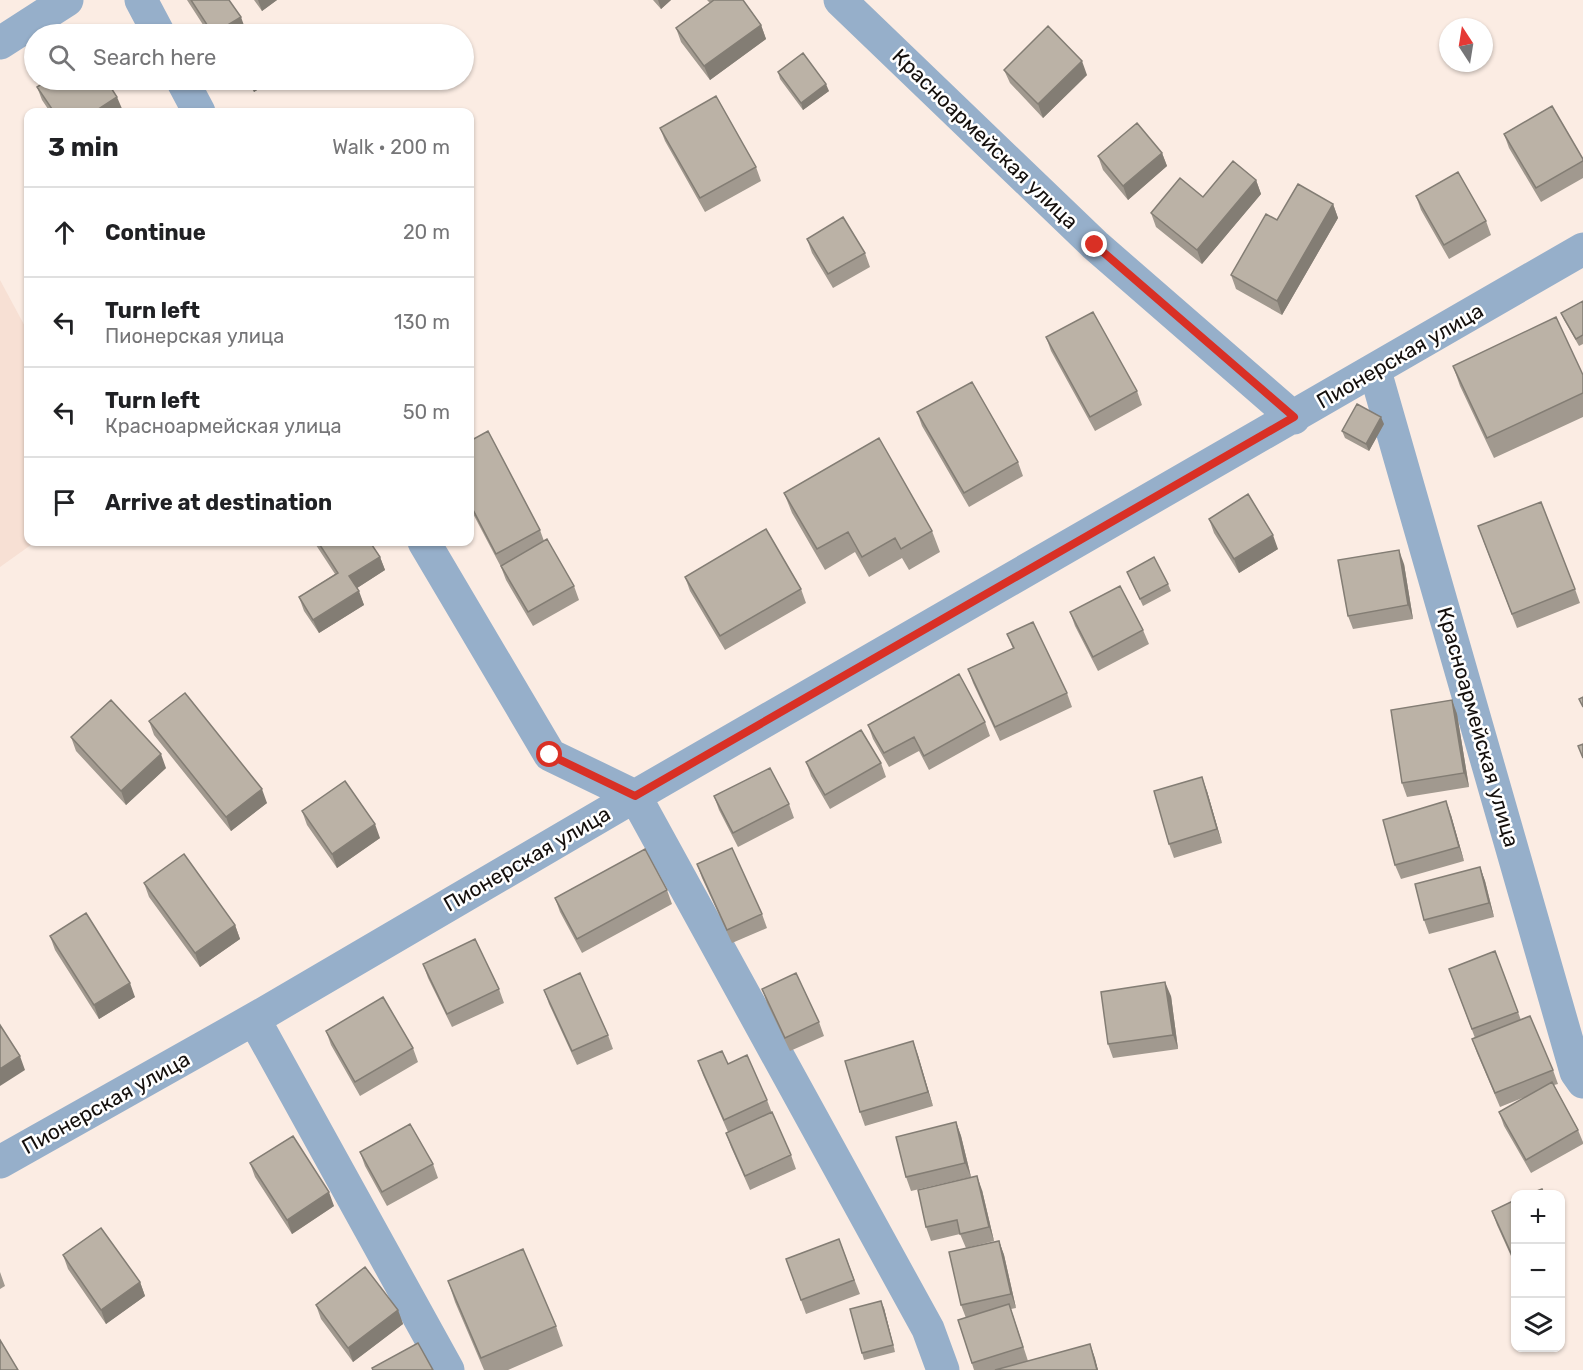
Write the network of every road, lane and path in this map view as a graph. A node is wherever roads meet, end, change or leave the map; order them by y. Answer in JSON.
{"nodes":[{"id":1,"x":67,"y":0,"type":"edge"},
{"id":2,"x":141,"y":0,"type":"edge"},
{"id":3,"x":840,"y":0,"type":"edge"},
{"id":4,"x":30,"y":24,"type":"edge"},
{"id":5,"x":154,"y":24,"type":"edge"},
{"id":6,"x":24,"y":28,"type":"edge"},
{"id":7,"x":0,"y":43,"type":"edge"},
{"id":8,"x":187,"y":90,"type":"edge"},
{"id":9,"x":197,"y":108,"type":"edge"},
{"id":10,"x":1583,"y":249,"type":"edge"},
{"id":11,"x":1375,"y":371,"type":"junction"},
{"id":12,"x":1294,"y":417,"type":"junction"},
{"id":13,"x":426,"y":546,"type":"edge"},
{"id":14,"x":635,"y":796,"type":"junction"},
{"id":15,"x":254,"y":1019,"type":"junction"},
{"id":16,"x":1583,"y":1082,"type":"edge"},
{"id":17,"x":0,"y":1162,"type":"edge"},
{"id":18,"x":448,"y":1370,"type":"edge"},
{"id":19,"x":944,"y":1370,"type":"edge"}],
"edges":[{"from":1,"to":4,"type":"street"},
{"from":2,"to":5,"type":"street"},
{"from":3,"to":12,"type":"street","name":"Красноармейская улица"},
{"from":6,"to":7,"type":"street"},
{"from":8,"to":9,"type":"street"},
{"from":10,"to":11,"type":"street","name":"Пионерская улица"},
{"from":11,"to":12,"type":"street","name":"Пионерская улица"},
{"from":11,"to":16,"type":"street","name":"Красноармейская улица"},
{"from":12,"to":14,"type":"street","name":"Пионерская улица"},
{"from":13,"to":14,"type":"street"},
{"from":14,"to":15,"type":"street","name":"Пионерская улица"},
{"from":14,"to":19,"type":"street"},
{"from":15,"to":17,"type":"street","name":"Пионерская улица"},
{"from":15,"to":18,"type":"street"}]}
